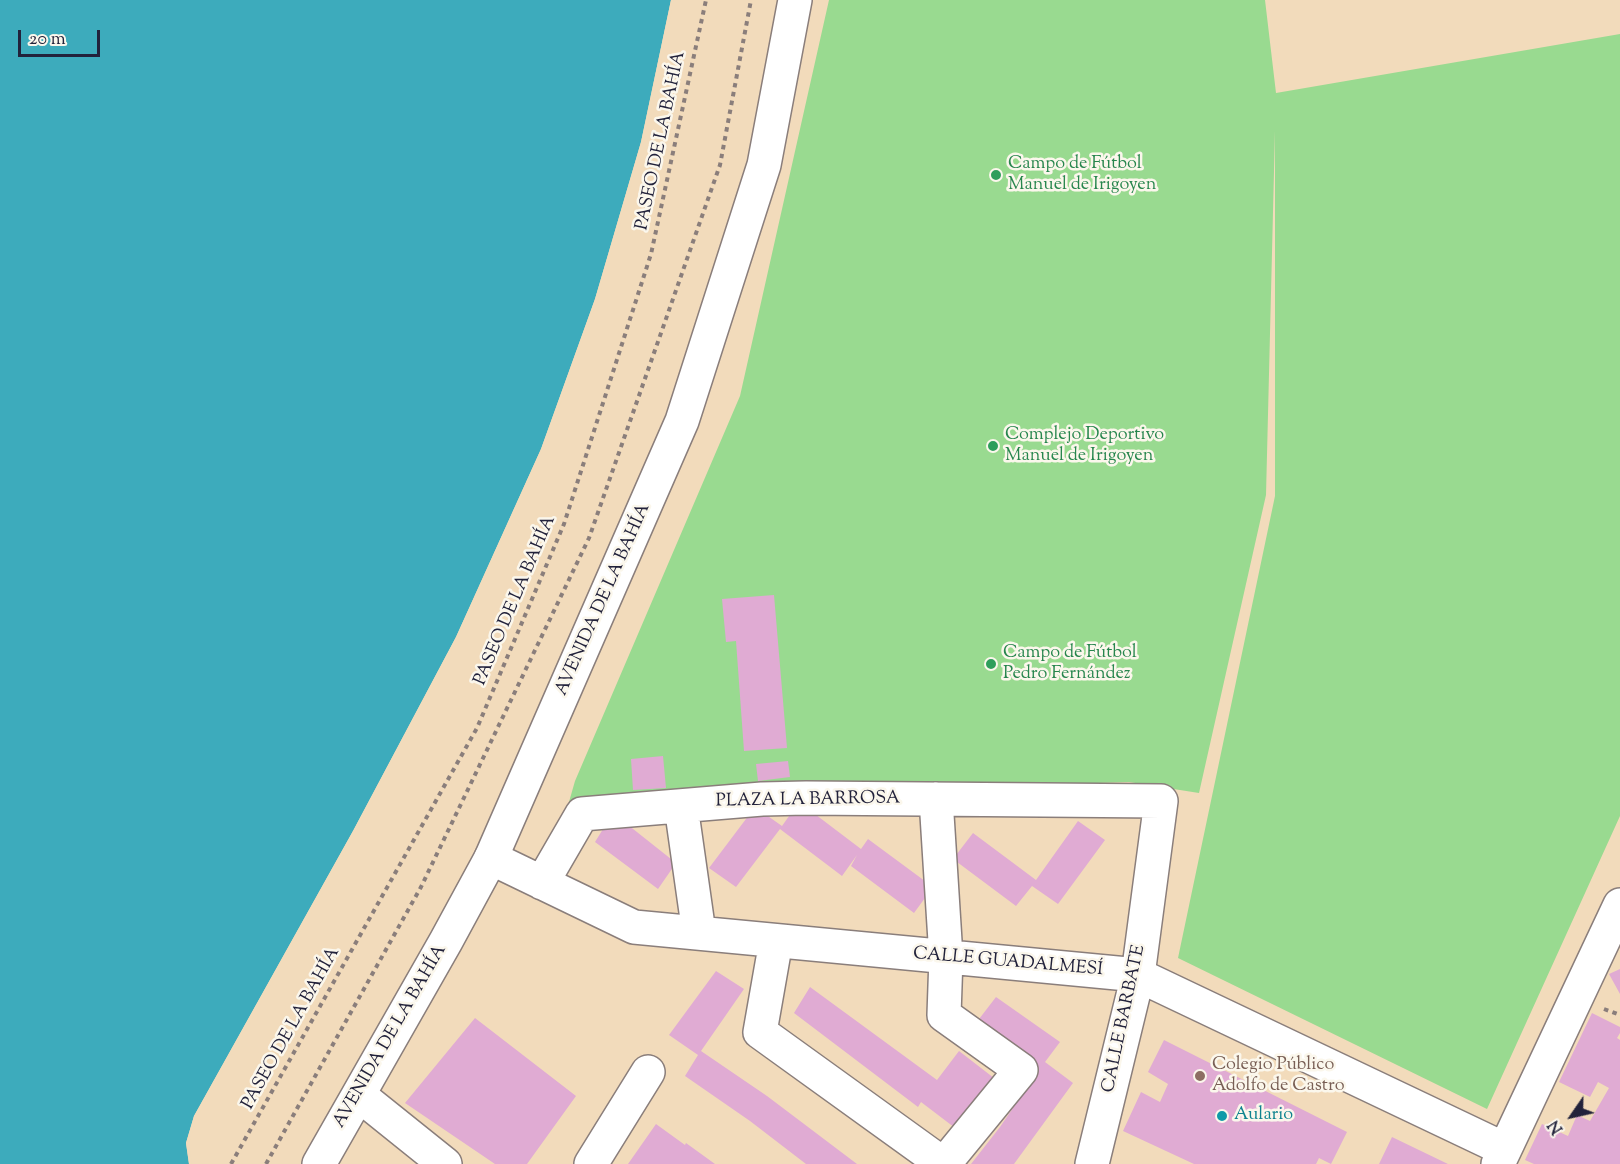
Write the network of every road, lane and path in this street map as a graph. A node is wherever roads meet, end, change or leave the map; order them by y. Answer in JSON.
{"nodes":[{"id":1,"x":706,"y":0,"type":"edge"},
{"id":2,"x":751,"y":0,"type":"edge"},
{"id":3,"x":795,"y":0,"type":"edge"},
{"id":4,"x":936,"y":799,"type":"junction"},
{"id":5,"x":1161,"y":801,"type":"joint"},
{"id":6,"x":681,"y":806,"type":"junction"},
{"id":7,"x":490,"y":858,"type":"junction"},
{"id":8,"x":542,"y":883,"type":"junction"},
{"id":9,"x":1620,"y":905,"type":"edge"},
{"id":10,"x":699,"y":933,"type":"junction"},
{"id":11,"x":776,"y":941,"type":"junction"},
{"id":12,"x":946,"y":957,"type":"junction"},
{"id":13,"x":1138,"y":975,"type":"junction"},
{"id":14,"x":648,"y":1072,"type":"dead end"},
{"id":15,"x":359,"y":1095,"type":"junction"},
{"id":16,"x":1501,"y":1156,"type":"edge"},
{"id":17,"x":231,"y":1164,"type":"edge"},
{"id":18,"x":266,"y":1164,"type":"edge"},
{"id":19,"x":319,"y":1164,"type":"edge"},
{"id":20,"x":445,"y":1164,"type":"edge"},
{"id":21,"x":591,"y":1164,"type":"edge"},
{"id":22,"x":943,"y":1164,"type":"edge"},
{"id":23,"x":1092,"y":1164,"type":"edge"}],
"edges":[{"from":1,"to":17,"type":"path","name":"PASEO DE LA BAHÍA"},
{"from":2,"to":18,"type":"path"},
{"from":3,"to":7,"type":"street","name":"AVENIDA DE LA BAHÍA"},
{"from":4,"to":5,"type":"street","name":"PLAZA LA BARROSA"},
{"from":4,"to":6,"type":"street","name":"PLAZA LA BARROSA"},
{"from":4,"to":12,"type":"street"},
{"from":5,"to":13,"type":"street","name":"CALLE BARBATE"},
{"from":6,"to":8,"type":"street","name":"PLAZA LA BARROSA"},
{"from":6,"to":10,"type":"street"},
{"from":7,"to":8,"type":"street","name":"CALLE GUADALMESÍ"},
{"from":7,"to":15,"type":"street","name":"AVENIDA DE LA BAHÍA"},
{"from":8,"to":10,"type":"street","name":"CALLE GUADALMESÍ"},
{"from":9,"to":16,"type":"street"},
{"from":10,"to":11,"type":"street","name":"CALLE GUADALMESÍ"},
{"from":11,"to":12,"type":"street","name":"CALLE GUADALMESÍ"},
{"from":11,"to":22,"type":"street"},
{"from":12,"to":13,"type":"street","name":"CALLE GUADALMESÍ"},
{"from":12,"to":22,"type":"street"},
{"from":13,"to":16,"type":"street","name":"CALLE GUADALMESÍ"},
{"from":13,"to":23,"type":"street","name":"CALLE BARBATE"},
{"from":14,"to":21,"type":"street"},
{"from":15,"to":19,"type":"street","name":"AVENIDA DE LA BAHÍA"},
{"from":15,"to":20,"type":"street"}]}
